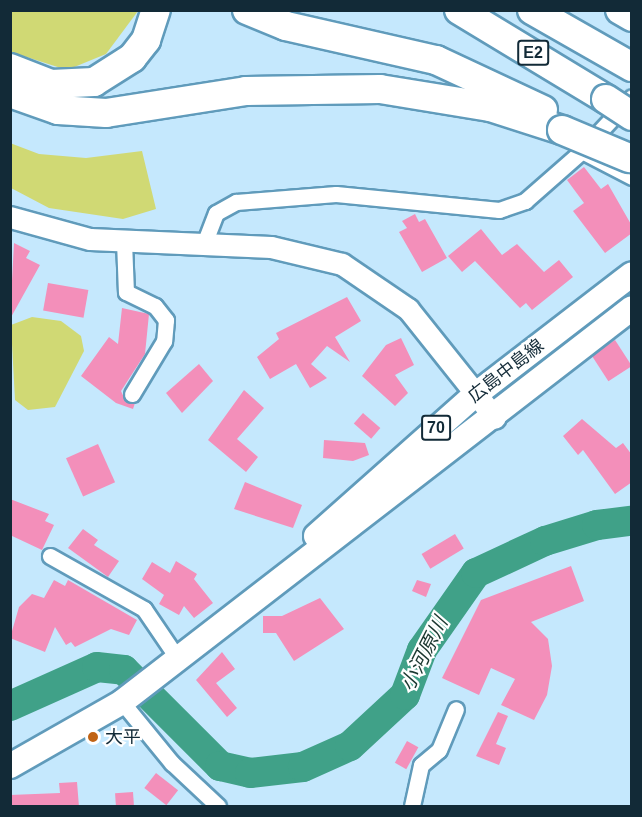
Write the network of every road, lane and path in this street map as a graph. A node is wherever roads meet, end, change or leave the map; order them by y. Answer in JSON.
{"nodes":[{"id":1,"x":156,"y":10,"type":"edge"},
{"id":2,"x":247,"y":10,"type":"edge"},
{"id":3,"x":459,"y":10,"type":"edge"},
{"id":4,"x":532,"y":10,"type":"edge"},
{"id":5,"x":620,"y":10,"type":"edge"},
{"id":6,"x":632,"y":17,"type":"edge"},
{"id":7,"x":632,"y":67,"type":"edge"},
{"id":8,"x":10,"y":68,"type":"edge"},
{"id":9,"x":10,"y":93,"type":"edge"},
{"id":10,"x":619,"y":98,"type":"edge"},
{"id":11,"x":632,"y":116,"type":"edge"},
{"id":12,"x":565,"y":127,"type":"junction"},
{"id":13,"x":582,"y":150,"type":"junction"},
{"id":14,"x":631,"y":165,"type":"edge"},
{"id":15,"x":11,"y":219,"type":"edge"},
{"id":16,"x":124,"y":242,"type":"junction"},
{"id":17,"x":204,"y":244,"type":"junction"},
{"id":18,"x":632,"y":274,"type":"edge"},
{"id":19,"x":632,"y":308,"type":"edge"},
{"id":20,"x":132,"y":394,"type":"dead end"},
{"id":21,"x":476,"y":394,"type":"junction"},
{"id":22,"x":495,"y":418,"type":"junction"},
{"id":23,"x":50,"y":556,"type":"dead end"},
{"id":24,"x":254,"y":596,"type":"junction"},
{"id":25,"x":171,"y":665,"type":"junction"},
{"id":26,"x":126,"y":700,"type":"junction"},
{"id":27,"x":456,"y":709,"type":"dead end"},
{"id":28,"x":10,"y":766,"type":"edge"},
{"id":29,"x":218,"y":807,"type":"edge"},
{"id":30,"x":412,"y":807,"type":"edge"}],
"edges":[{"from":1,"to":8,"type":"highway"},
{"from":2,"to":12,"type":"highway"},
{"from":3,"to":10,"type":"highway","number":"E2"},
{"from":4,"to":7,"type":"highway","number":"E2"},
{"from":5,"to":6,"type":"highway"},
{"from":9,"to":12,"type":"highway"},
{"from":10,"to":11,"type":"highway","number":"E2","bridge":true},
{"from":10,"to":13,"type":"street"},
{"from":12,"to":14,"type":"highway","bridge":true},
{"from":13,"to":14,"type":"street"},
{"from":13,"to":17,"type":"street"},
{"from":15,"to":16,"type":"street"},
{"from":16,"to":17,"type":"street"},
{"from":16,"to":20,"type":"street"},
{"from":17,"to":21,"type":"street"},
{"from":18,"to":21,"type":"main road","name":"広島中島線","number":"70"},
{"from":19,"to":22,"type":"main road","name":"広島中島線","number":"70"},
{"from":21,"to":22,"type":"street"},
{"from":21,"to":24,"type":"main road","name":"広島中島線","number":"70"},
{"from":22,"to":24,"type":"main road","name":"広島中島線","number":"70"},
{"from":23,"to":25,"type":"street"},
{"from":24,"to":25,"type":"main road","name":"広島中島線","number":"70"},
{"from":25,"to":26,"type":"main road","name":"広島中島線","number":"70"},
{"from":26,"to":28,"type":"main road","name":"広島中島線","number":"70"},
{"from":26,"to":29,"type":"street"},
{"from":27,"to":30,"type":"street"}]}
